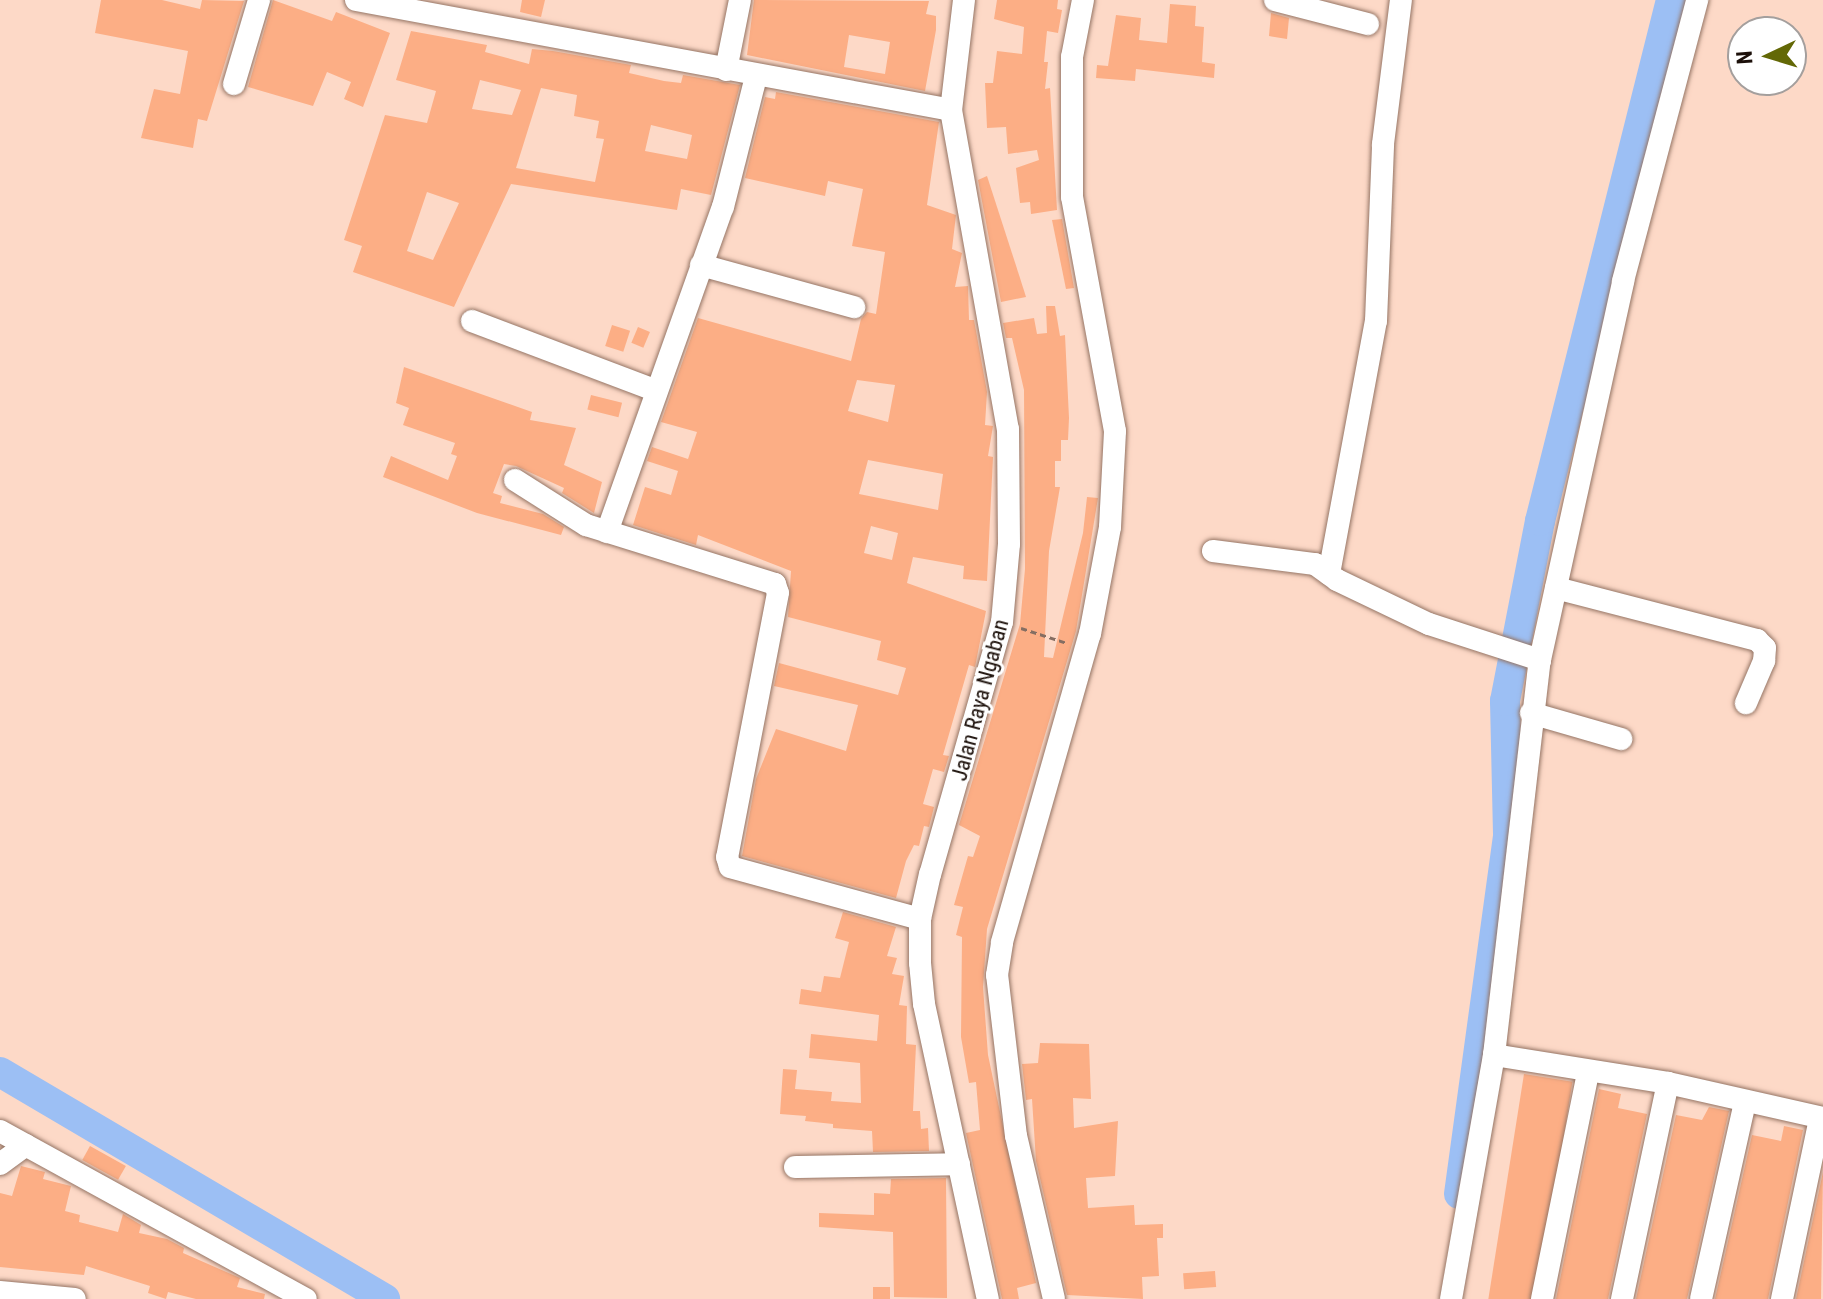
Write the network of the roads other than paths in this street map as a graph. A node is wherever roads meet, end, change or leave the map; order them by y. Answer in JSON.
{"nodes":[{"id":1,"x":259,"y":0,"type":"edge"},
{"id":2,"x":356,"y":0,"type":"edge"},
{"id":3,"x":740,"y":0,"type":"edge"},
{"id":4,"x":964,"y":0,"type":"edge"},
{"id":5,"x":1083,"y":0,"type":"edge"},
{"id":6,"x":1275,"y":0,"type":"edge"},
{"id":7,"x":1401,"y":0,"type":"edge"},
{"id":8,"x":1697,"y":0,"type":"edge"},
{"id":9,"x":451,"y":7,"type":"edge"},
{"id":10,"x":1368,"y":24,"type":"dead end"},
{"id":11,"x":726,"y":70,"type":"junction"},
{"id":12,"x":756,"y":77,"type":"junction"},
{"id":13,"x":234,"y":84,"type":"dead end"},
{"id":14,"x":951,"y":110,"type":"junction"},
{"id":15,"x":701,"y":265,"type":"junction"},
{"id":16,"x":854,"y":307,"type":"dead end"},
{"id":17,"x":472,"y":321,"type":"dead end"},
{"id":18,"x":655,"y":390,"type":"junction"},
{"id":19,"x":515,"y":480,"type":"dead end"},
{"id":20,"x":607,"y":532,"type":"junction"},
{"id":21,"x":1213,"y":551,"type":"dead end"},
{"id":22,"x":1329,"y":574,"type":"junction"},
{"id":23,"x":1556,"y":588,"type":"junction"},
{"id":24,"x":1530,"y":657,"type":"junction"},
{"id":25,"x":1746,"y":703,"type":"dead end"},
{"id":26,"x":1531,"y":713,"type":"junction"},
{"id":27,"x":1621,"y":739,"type":"dead end"},
{"id":28,"x":920,"y":919,"type":"junction"},
{"id":29,"x":1494,"y":1055,"type":"junction"},
{"id":30,"x":1588,"y":1073,"type":"junction"},
{"id":31,"x":1668,"y":1083,"type":"junction"},
{"id":32,"x":1745,"y":1102,"type":"junction"},
{"id":33,"x":1822,"y":1118,"type":"edge"},
{"id":34,"x":0,"y":1131,"type":"edge"},
{"id":35,"x":26,"y":1145,"type":"junction"},
{"id":36,"x":0,"y":1164,"type":"edge"},
{"id":37,"x":959,"y":1164,"type":"junction"},
{"id":38,"x":795,"y":1167,"type":"dead end"},
{"id":39,"x":0,"y":1292,"type":"edge"},
{"id":40,"x":75,"y":1299,"type":"edge"},
{"id":41,"x":306,"y":1299,"type":"edge"},
{"id":42,"x":988,"y":1299,"type":"edge"},
{"id":43,"x":1054,"y":1299,"type":"edge"},
{"id":44,"x":1451,"y":1299,"type":"edge"},
{"id":45,"x":1542,"y":1299,"type":"edge"},
{"id":46,"x":1622,"y":1299,"type":"edge"},
{"id":47,"x":1701,"y":1299,"type":"edge"},
{"id":48,"x":1782,"y":1299,"type":"edge"}],
"edges":[{"from":1,"to":13,"type":"street"},
{"from":2,"to":9,"type":"street"},
{"from":3,"to":11,"type":"street"},
{"from":4,"to":14,"type":"street","name":"Jalan Raya Ngaban"},
{"from":5,"to":43,"type":"street"},
{"from":6,"to":10,"type":"street"},
{"from":7,"to":22,"type":"street"},
{"from":8,"to":23,"type":"street"},
{"from":9,"to":11,"type":"street"},
{"from":11,"to":12,"type":"street"},
{"from":12,"to":14,"type":"street"},
{"from":12,"to":15,"type":"street"},
{"from":14,"to":28,"type":"street","name":"Jalan Raya Ngaban"},
{"from":15,"to":16,"type":"street"},
{"from":15,"to":18,"type":"street"},
{"from":17,"to":18,"type":"street"},
{"from":18,"to":20,"type":"street"},
{"from":19,"to":20,"type":"street"},
{"from":20,"to":28,"type":"street"},
{"from":21,"to":22,"type":"street"},
{"from":22,"to":24,"type":"street"},
{"from":23,"to":24,"type":"street"},
{"from":23,"to":25,"type":"street"},
{"from":24,"to":26,"type":"street"},
{"from":26,"to":27,"type":"street"},
{"from":26,"to":29,"type":"street"},
{"from":28,"to":37,"type":"street","name":"Jalan Raya Ngaban"},
{"from":29,"to":30,"type":"street"},
{"from":29,"to":44,"type":"street"},
{"from":30,"to":31,"type":"street"},
{"from":30,"to":45,"type":"street"},
{"from":31,"to":32,"type":"street"},
{"from":31,"to":46,"type":"street"},
{"from":32,"to":33,"type":"street"},
{"from":32,"to":47,"type":"street"},
{"from":33,"to":48,"type":"street"},
{"from":34,"to":35,"type":"street"},
{"from":35,"to":36,"type":"street"},
{"from":35,"to":41,"type":"street"},
{"from":37,"to":38,"type":"street"},
{"from":37,"to":42,"type":"street","name":"Jalan Raya Ngaban"},
{"from":39,"to":40,"type":"street"}]}
